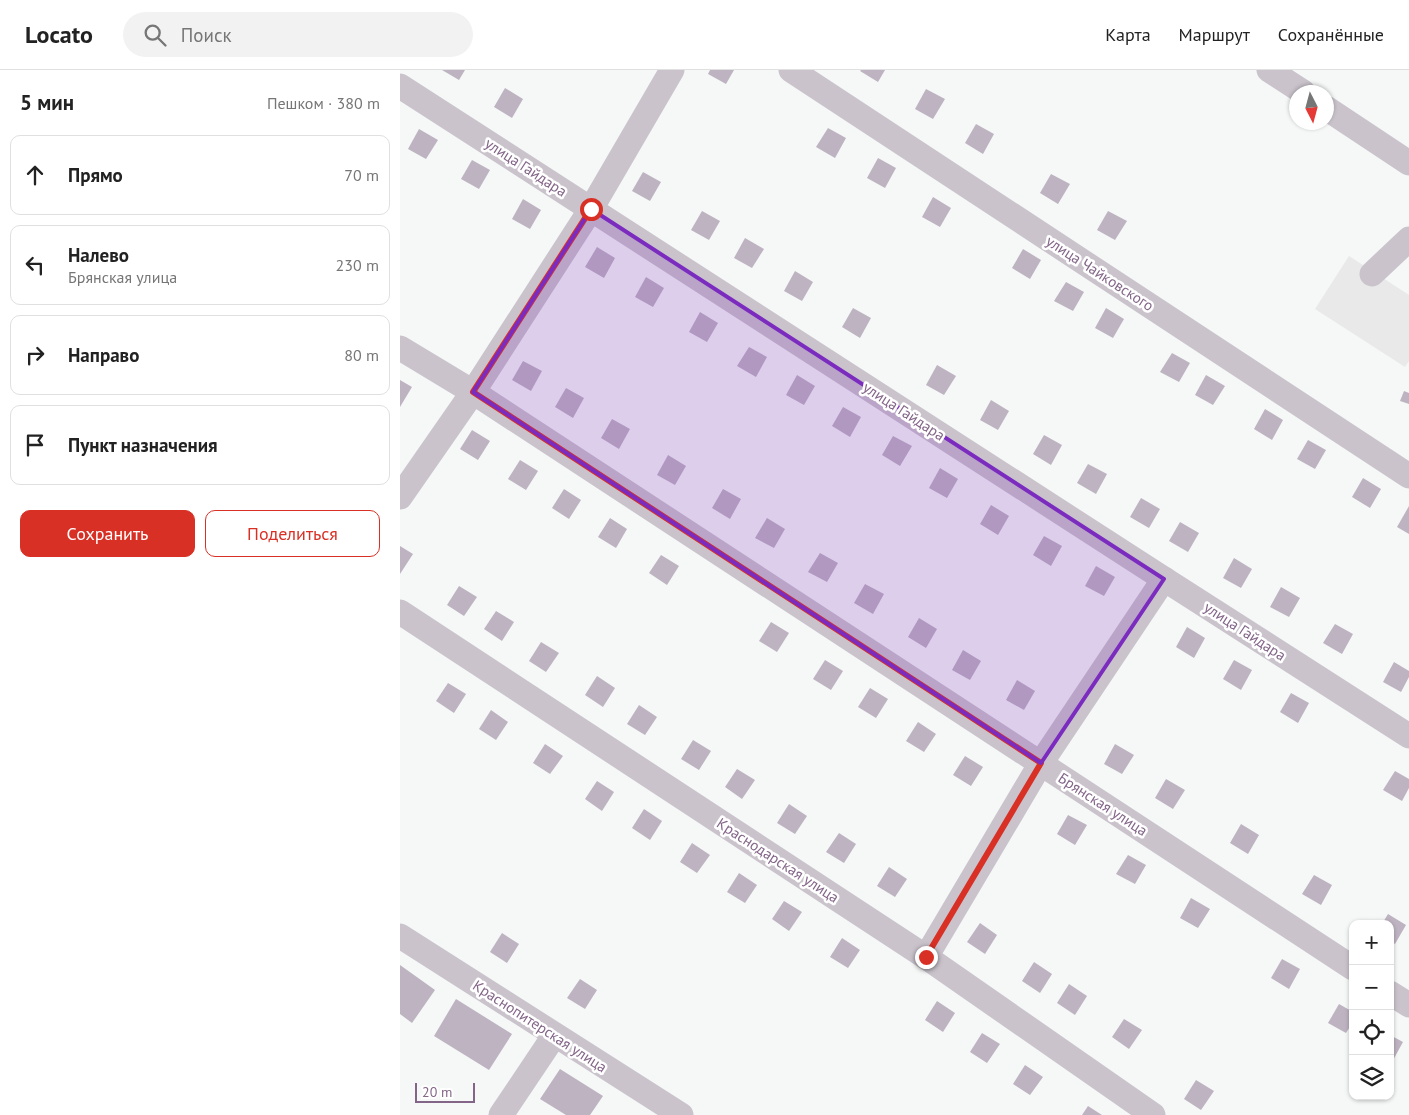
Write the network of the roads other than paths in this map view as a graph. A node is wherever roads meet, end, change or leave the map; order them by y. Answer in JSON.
{"nodes":[{"id":1,"x":672,"y":70,"type":"edge"},
{"id":2,"x":791,"y":70,"type":"edge"},
{"id":3,"x":1269,"y":70,"type":"edge"},
{"id":4,"x":1292,"y":85,"type":"edge"},
{"id":5,"x":400,"y":86,"type":"edge"},
{"id":6,"x":1334,"y":113,"type":"edge"},
{"id":7,"x":1409,"y":163,"type":"edge"},
{"id":8,"x":591,"y":209,"type":"junction"},
{"id":9,"x":1409,"y":238,"type":"edge"},
{"id":10,"x":1372,"y":274,"type":"dead end"},
{"id":11,"x":400,"y":348,"type":"edge"},
{"id":12,"x":473,"y":392,"type":"junction"},
{"id":13,"x":1409,"y":476,"type":"edge"},
{"id":14,"x":400,"y":498,"type":"edge"},
{"id":15,"x":1164,"y":579,"type":"junction"},
{"id":16,"x":400,"y":612,"type":"edge"},
{"id":17,"x":1409,"y":736,"type":"edge"},
{"id":18,"x":1041,"y":763,"type":"junction"},
{"id":19,"x":400,"y":936,"type":"edge"},
{"id":20,"x":926,"y":957,"type":"junction"},
{"id":21,"x":1349,"y":965,"type":"edge"},
{"id":22,"x":1394,"y":996,"type":"edge"},
{"id":23,"x":1409,"y":1005,"type":"edge"},
{"id":24,"x":554,"y":1036,"type":"junction"},
{"id":25,"x":501,"y":1115,"type":"edge"},
{"id":26,"x":681,"y":1115,"type":"edge"},
{"id":27,"x":1152,"y":1115,"type":"edge"}],
"edges":[{"from":1,"to":8,"type":"street"},
{"from":2,"to":13,"type":"street","name":"улица Чайковского"},
{"from":3,"to":4,"type":"street"},
{"from":5,"to":8,"type":"street","name":"улица Гайдара"},
{"from":6,"to":7,"type":"street"},
{"from":8,"to":12,"type":"street"},
{"from":8,"to":15,"type":"street","name":"улица Гайдара"},
{"from":9,"to":10,"type":"street"},
{"from":11,"to":12,"type":"street","name":"Брянская улица"},
{"from":12,"to":14,"type":"street"},
{"from":12,"to":18,"type":"street","name":"Брянская улица"},
{"from":15,"to":17,"type":"street","name":"улица Гайдара"},
{"from":15,"to":18,"type":"street"},
{"from":16,"to":20,"type":"street","name":"Краснодарская улица"},
{"from":18,"to":20,"type":"street"},
{"from":18,"to":21,"type":"street","name":"Брянская улица"},
{"from":19,"to":24,"type":"street","name":"Краснопитерская улица"},
{"from":20,"to":27,"type":"street","name":"Краснодарская улица"},
{"from":22,"to":23,"type":"street"},
{"from":24,"to":25,"type":"street"},
{"from":24,"to":26,"type":"street","name":"Краснопитерская улица"}]}
